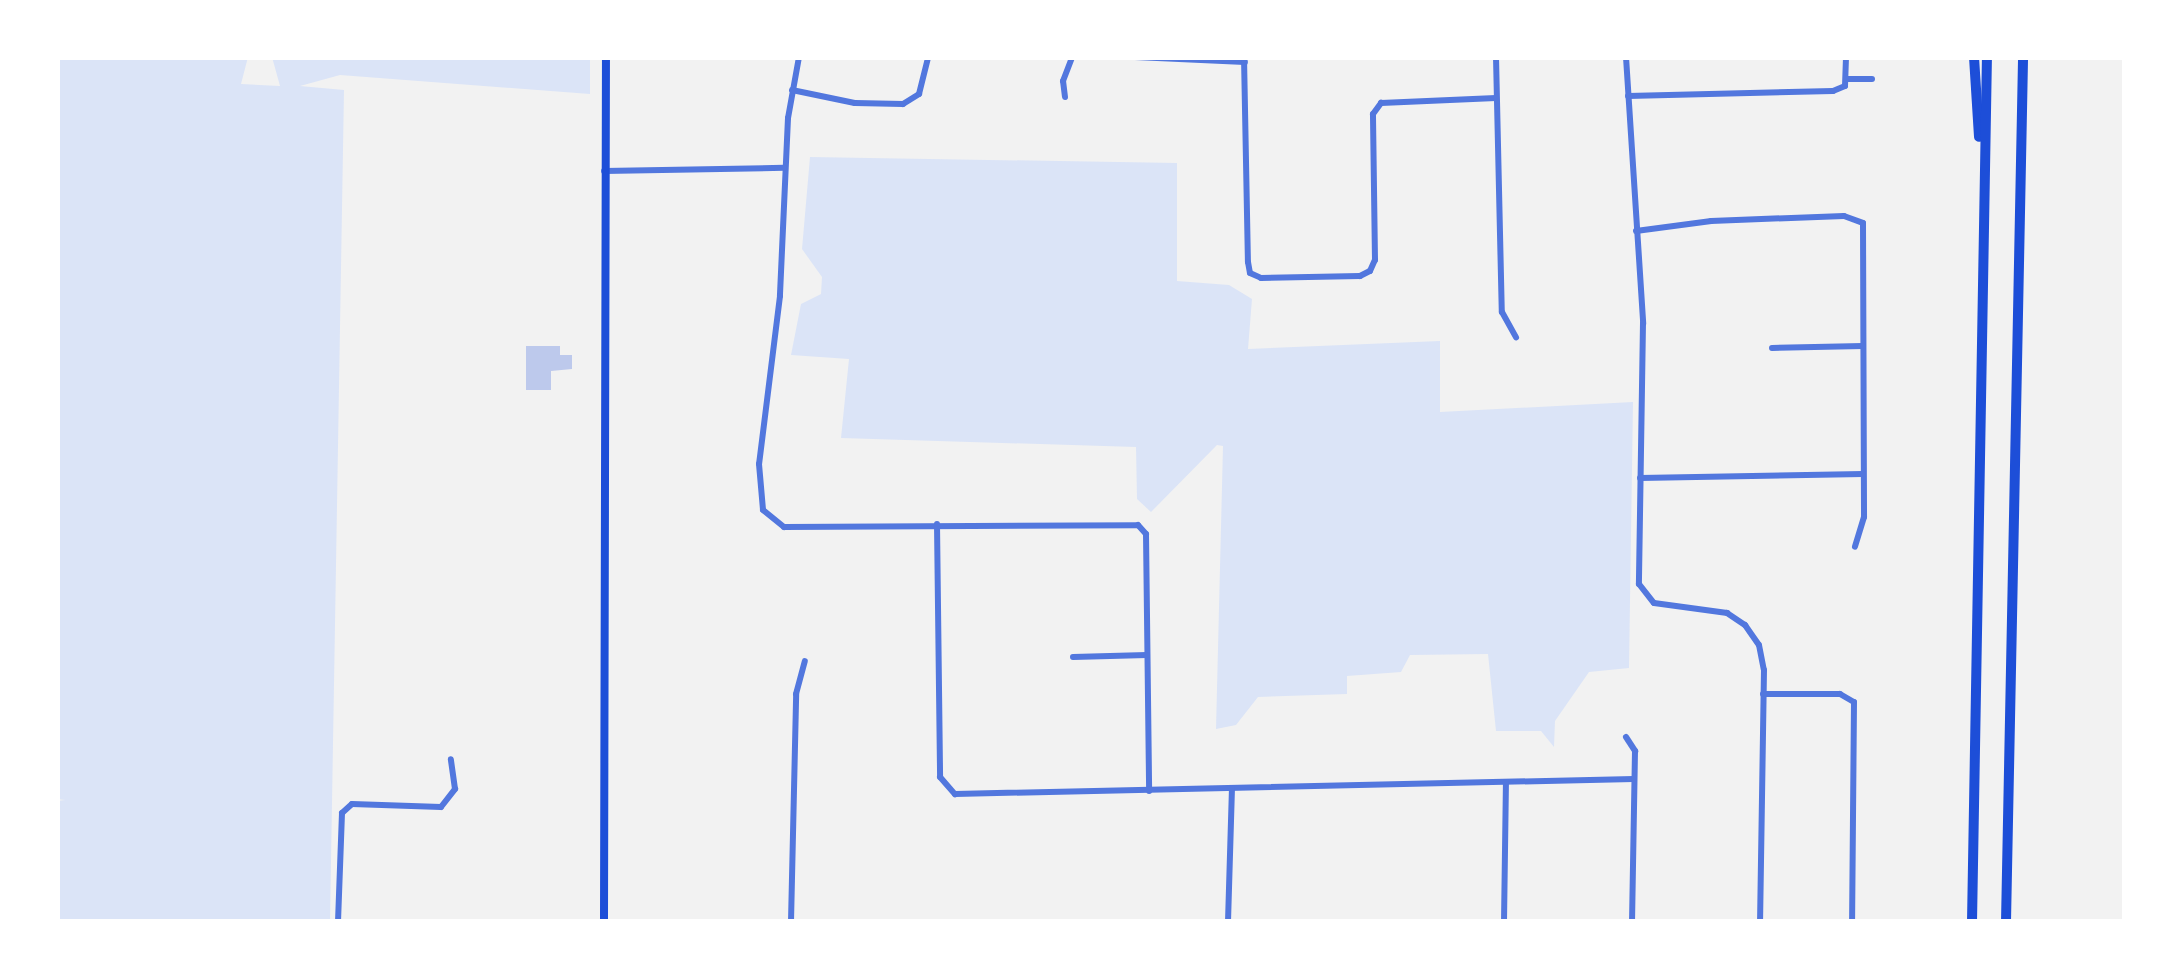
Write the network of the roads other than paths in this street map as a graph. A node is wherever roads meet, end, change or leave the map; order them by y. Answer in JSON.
{"nodes":[{"id":1,"x":606,"y":57,"type":"edge"},
{"id":2,"x":799,"y":57,"type":"edge"},
{"id":3,"x":928,"y":57,"type":"edge"},
{"id":4,"x":1072,"y":57,"type":"edge"},
{"id":5,"x":1135,"y":57,"type":"edge"},
{"id":6,"x":1496,"y":57,"type":"edge"},
{"id":7,"x":1626,"y":57,"type":"edge"},
{"id":8,"x":1846,"y":57,"type":"edge"},
{"id":9,"x":1974,"y":57,"type":"edge"},
{"id":10,"x":1987,"y":57,"type":"edge"},
{"id":11,"x":1244,"y":59,"type":"edge"},
{"id":12,"x":2024,"y":59,"type":"edge"},
{"id":13,"x":1846,"y":80,"type":"junction"},
{"id":14,"x":1872,"y":80,"type":"dead end"},
{"id":15,"x":792,"y":90,"type":"junction"},
{"id":16,"x":1628,"y":96,"type":"junction"},
{"id":17,"x":1065,"y":97,"type":"dead end"},
{"id":18,"x":1496,"y":98,"type":"junction"},
{"id":19,"x":1983,"y":159,"type":"junction"},
{"id":20,"x":784,"y":168,"type":"junction"},
{"id":21,"x":604,"y":172,"type":"junction"},
{"id":22,"x":1636,"y":231,"type":"junction"},
{"id":23,"x":1516,"y":338,"type":"dead end"},
{"id":24,"x":1863,"y":346,"type":"junction"},
{"id":25,"x":1772,"y":348,"type":"dead end"},
{"id":26,"x":1863,"y":474,"type":"junction"},
{"id":27,"x":1640,"y":478,"type":"junction"},
{"id":28,"x":937,"y":524,"type":"junction"},
{"id":29,"x":1855,"y":548,"type":"dead end"},
{"id":30,"x":1148,"y":655,"type":"junction"},
{"id":31,"x":1073,"y":657,"type":"dead end"},
{"id":32,"x":805,"y":661,"type":"dead end"},
{"id":33,"x":1763,"y":694,"type":"junction"},
{"id":34,"x":1626,"y":737,"type":"dead end"},
{"id":35,"x":452,"y":759,"type":"dead end"},
{"id":36,"x":1634,"y":779,"type":"junction"},
{"id":37,"x":1506,"y":782,"type":"junction"},
{"id":38,"x":1232,"y":788,"type":"junction"},
{"id":39,"x":1149,"y":790,"type":"junction"},
{"id":40,"x":338,"y":922,"type":"edge"},
{"id":41,"x":604,"y":922,"type":"edge"},
{"id":42,"x":791,"y":922,"type":"edge"},
{"id":43,"x":1228,"y":922,"type":"edge"},
{"id":44,"x":1504,"y":922,"type":"edge"},
{"id":45,"x":1632,"y":922,"type":"edge"},
{"id":46,"x":1760,"y":922,"type":"edge"},
{"id":47,"x":1852,"y":922,"type":"edge"},
{"id":48,"x":1972,"y":922,"type":"edge"},
{"id":49,"x":2006,"y":922,"type":"edge"}],
"edges":[{"from":1,"to":21,"type":"main road"},
{"from":2,"to":15,"type":"street"},
{"from":3,"to":15,"type":"street"},
{"from":4,"to":17,"type":"street"},
{"from":5,"to":11,"type":"street"},
{"from":6,"to":18,"type":"street"},
{"from":7,"to":16,"type":"street"},
{"from":8,"to":13,"type":"street"},
{"from":9,"to":19,"type":"highway"},
{"from":10,"to":19,"type":"highway"},
{"from":11,"to":18,"type":"street"},
{"from":12,"to":49,"type":"highway"},
{"from":13,"to":14,"type":"street"},
{"from":13,"to":16,"type":"street"},
{"from":15,"to":20,"type":"street"},
{"from":16,"to":22,"type":"street"},
{"from":18,"to":23,"type":"street"},
{"from":19,"to":48,"type":"highway"},
{"from":20,"to":21,"type":"street"},
{"from":20,"to":28,"type":"street"},
{"from":21,"to":41,"type":"main road"},
{"from":22,"to":24,"type":"street"},
{"from":22,"to":27,"type":"street"},
{"from":24,"to":25,"type":"street"},
{"from":24,"to":26,"type":"street"},
{"from":26,"to":27,"type":"street"},
{"from":26,"to":29,"type":"street"},
{"from":27,"to":33,"type":"street"},
{"from":28,"to":30,"type":"street"},
{"from":28,"to":39,"type":"street"},
{"from":30,"to":31,"type":"street"},
{"from":30,"to":39,"type":"street"},
{"from":32,"to":42,"type":"street"},
{"from":33,"to":46,"type":"street"},
{"from":33,"to":47,"type":"street"},
{"from":34,"to":36,"type":"street"},
{"from":35,"to":40,"type":"street"},
{"from":36,"to":37,"type":"street"},
{"from":36,"to":45,"type":"street"},
{"from":37,"to":38,"type":"street"},
{"from":37,"to":44,"type":"street"},
{"from":38,"to":39,"type":"street"},
{"from":38,"to":43,"type":"street"}]}
